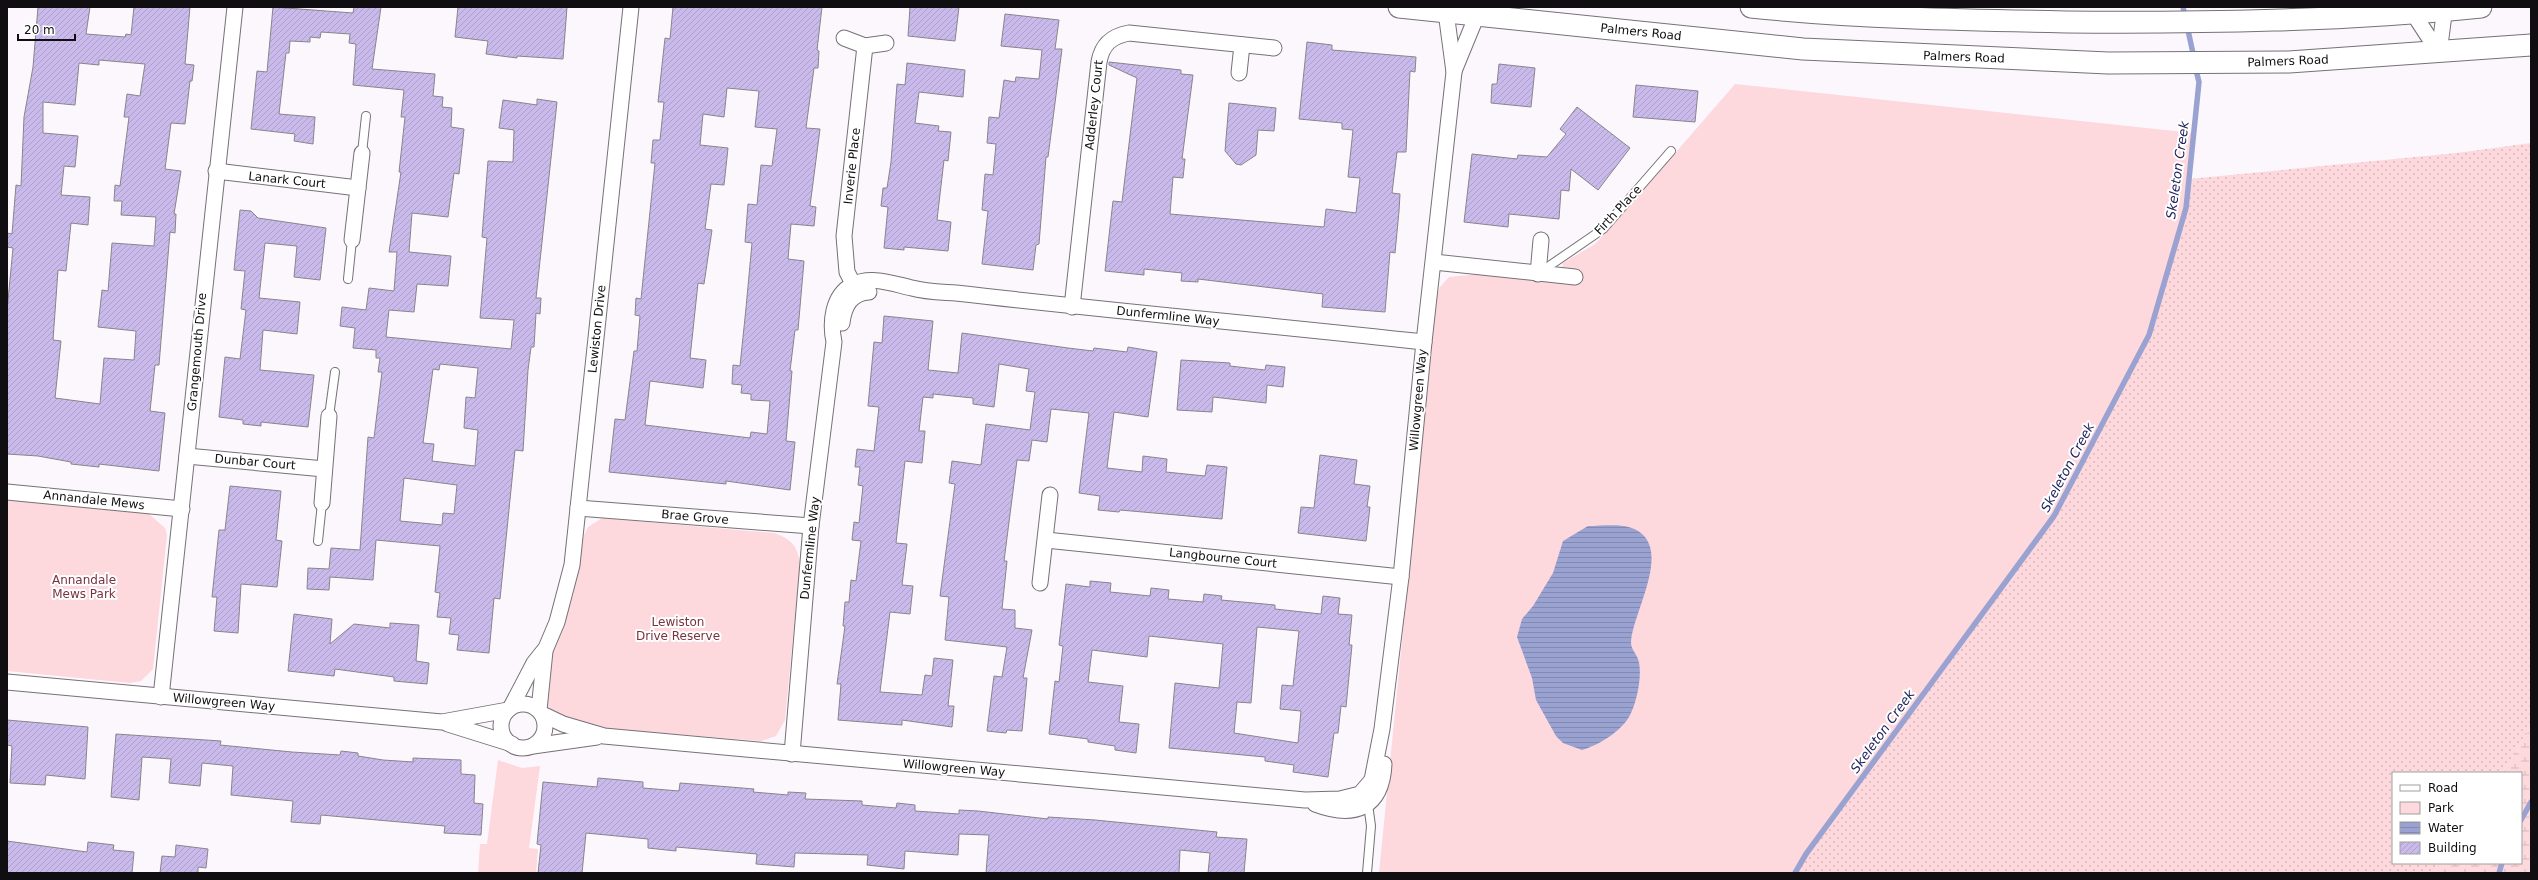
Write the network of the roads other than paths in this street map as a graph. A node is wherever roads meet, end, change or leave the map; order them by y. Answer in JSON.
{"nodes":[{"id":1,"x":235,"y":7,"type":"edge"},
{"id":2,"x":631,"y":7,"type":"edge"},
{"id":3,"x":1399,"y":7,"type":"edge"},
{"id":4,"x":1751,"y":7,"type":"edge"},
{"id":5,"x":2481,"y":7,"type":"edge"},
{"id":6,"x":2446,"y":9,"type":"edge"},
{"id":7,"x":2413,"y":10,"type":"edge"},
{"id":8,"x":1446,"y":12,"type":"junction"},
{"id":9,"x":1477,"y":15,"type":"junction"},
{"id":10,"x":844,"y":38,"type":"dead end"},
{"id":11,"x":886,"y":43,"type":"dead end"},
{"id":12,"x":1242,"y":45,"type":"junction"},
{"id":13,"x":865,"y":46,"type":"junction"},
{"id":14,"x":2531,"y":46,"type":"edge"},
{"id":15,"x":1274,"y":48,"type":"dead end"},
{"id":16,"x":2439,"y":53,"type":"junction"},
{"id":17,"x":1239,"y":72,"type":"dead end"},
{"id":18,"x":1454,"y":72,"type":"junction"},
{"id":19,"x":366,"y":116,"type":"dead end"},
{"id":20,"x":1671,"y":151,"type":"dead end"},
{"id":21,"x":362,"y":153,"type":"joint"},
{"id":22,"x":216,"y":171,"type":"junction"},
{"id":23,"x":358,"y":188,"type":"junction"},
{"id":24,"x":352,"y":240,"type":"joint"},
{"id":25,"x":1541,"y":240,"type":"dead end"},
{"id":26,"x":1434,"y":262,"type":"junction"},
{"id":27,"x":1538,"y":274,"type":"junction"},
{"id":28,"x":1575,"y":277,"type":"dead end"},
{"id":29,"x":348,"y":279,"type":"dead end"},
{"id":30,"x":856,"y":289,"type":"junction"},
{"id":31,"x":1072,"y":306,"type":"junction"},
{"id":32,"x":1424,"y":342,"type":"junction"},
{"id":33,"x":335,"y":372,"type":"dead end"},
{"id":34,"x":329,"y":416,"type":"joint"},
{"id":35,"x":187,"y":456,"type":"junction"},
{"id":36,"x":324,"y":469,"type":"junction"},
{"id":37,"x":7,"y":492,"type":"edge"},
{"id":38,"x":1050,"y":495,"type":"dead end"},
{"id":39,"x":322,"y":503,"type":"joint"},
{"id":40,"x":578,"y":508,"type":"junction"},
{"id":41,"x":182,"y":509,"type":"junction"},
{"id":42,"x":811,"y":526,"type":"junction"},
{"id":43,"x":1046,"y":540,"type":"junction"},
{"id":44,"x":318,"y":541,"type":"dead end"},
{"id":45,"x":1401,"y":577,"type":"junction"},
{"id":46,"x":1040,"y":583,"type":"dead end"},
{"id":47,"x":546,"y":648,"type":"junction"},
{"id":48,"x":7,"y":682,"type":"edge"},
{"id":49,"x":161,"y":697,"type":"junction"},
{"id":50,"x":509,"y":709,"type":"junction"},
{"id":51,"x":540,"y":712,"type":"junction"},
{"id":52,"x":442,"y":722,"type":"junction"},
{"id":53,"x":604,"y":736,"type":"junction"},
{"id":54,"x":512,"y":744,"type":"junction"},
{"id":55,"x":533,"y":746,"type":"junction"},
{"id":56,"x":792,"y":754,"type":"junction"},
{"id":57,"x":1364,"y":799,"type":"junction"},
{"id":58,"x":1367,"y":873,"type":"edge"}],
"edges":[{"from":1,"to":22,"type":"street","name":"Grangemouth Drive"},
{"from":2,"to":40,"type":"street","name":"Lewiston Drive"},
{"from":3,"to":8,"type":"main road","name":"Palmers Road"},
{"from":4,"to":7,"type":"main road"},
{"from":5,"to":6,"type":"main road"},
{"from":6,"to":7,"type":"main road"},
{"from":6,"to":16,"type":"street"},
{"from":7,"to":16,"type":"street"},
{"from":8,"to":9,"type":"main road","name":"Palmers Road"},
{"from":8,"to":18,"type":"street","name":"Willowgreen Way"},
{"from":9,"to":16,"type":"main road","name":"Palmers Road"},
{"from":9,"to":18,"type":"street","name":"Willowgreen Way"},
{"from":10,"to":13,"type":"street"},
{"from":11,"to":13,"type":"street"},
{"from":12,"to":15,"type":"street","name":"Adderley Court"},
{"from":12,"to":17,"type":"street"},
{"from":12,"to":31,"type":"street","name":"Adderley Court"},
{"from":13,"to":30,"type":"street","name":"Inverie Place"},
{"from":14,"to":16,"type":"main road","name":"Palmers Road"},
{"from":18,"to":26,"type":"street","name":"Willowgreen Way"},
{"from":19,"to":21,"type":"lane"},
{"from":20,"to":27,"type":"lane","name":"Firth Place"},
{"from":21,"to":23,"type":"street"},
{"from":22,"to":23,"type":"street","name":"Lanark Court"},
{"from":22,"to":35,"type":"street","name":"Grangemouth Drive"},
{"from":23,"to":24,"type":"street"},
{"from":24,"to":29,"type":"lane"},
{"from":25,"to":27,"type":"street"},
{"from":26,"to":27,"type":"street"},
{"from":26,"to":32,"type":"street","name":"Willowgreen Way"},
{"from":27,"to":28,"type":"street"},
{"from":30,"to":31,"type":"street","name":"Dunfermline Way"},
{"from":30,"to":42,"type":"street","name":"Dunfermline Way"},
{"from":31,"to":32,"type":"street","name":"Dunfermline Way"},
{"from":32,"to":45,"type":"street","name":"Willowgreen Way"},
{"from":33,"to":34,"type":"lane"},
{"from":34,"to":36,"type":"street"},
{"from":35,"to":36,"type":"street","name":"Dunbar Court"},
{"from":35,"to":41,"type":"street","name":"Grangemouth Drive"},
{"from":36,"to":39,"type":"street"},
{"from":37,"to":41,"type":"street","name":"Annandale Mews"},
{"from":38,"to":43,"type":"street"},
{"from":39,"to":44,"type":"lane"},
{"from":40,"to":42,"type":"street","name":"Brae Grove"},
{"from":40,"to":47,"type":"street","name":"Lewiston Drive"},
{"from":41,"to":49,"type":"street","name":"Grangemouth Drive"},
{"from":42,"to":56,"type":"street","name":"Dunfermline Way"},
{"from":43,"to":45,"type":"street","name":"Langbourne Court"},
{"from":43,"to":46,"type":"street"},
{"from":45,"to":57,"type":"street","name":"Willowgreen Way"},
{"from":47,"to":50,"type":"street","name":"Lewiston Drive"},
{"from":47,"to":51,"type":"street","name":"Lewiston Drive"},
{"from":48,"to":49,"type":"street","name":"Willowgreen Way"},
{"from":49,"to":52,"type":"street","name":"Willowgreen Way"},
{"from":50,"to":51,"type":"street"},
{"from":50,"to":52,"type":"street","name":"Willowgreen Way"},
{"from":50,"to":54,"type":"street"},
{"from":51,"to":53,"type":"street","name":"Willowgreen Way"},
{"from":51,"to":55,"type":"street"},
{"from":52,"to":54,"type":"street","name":"Willowgreen Way"},
{"from":53,"to":55,"type":"street","name":"Willowgreen Way"},
{"from":53,"to":56,"type":"street","name":"Willowgreen Way"},
{"from":54,"to":55,"type":"street"},
{"from":56,"to":57,"type":"street","name":"Willowgreen Way"},
{"from":57,"to":58,"type":"lane"}]}
